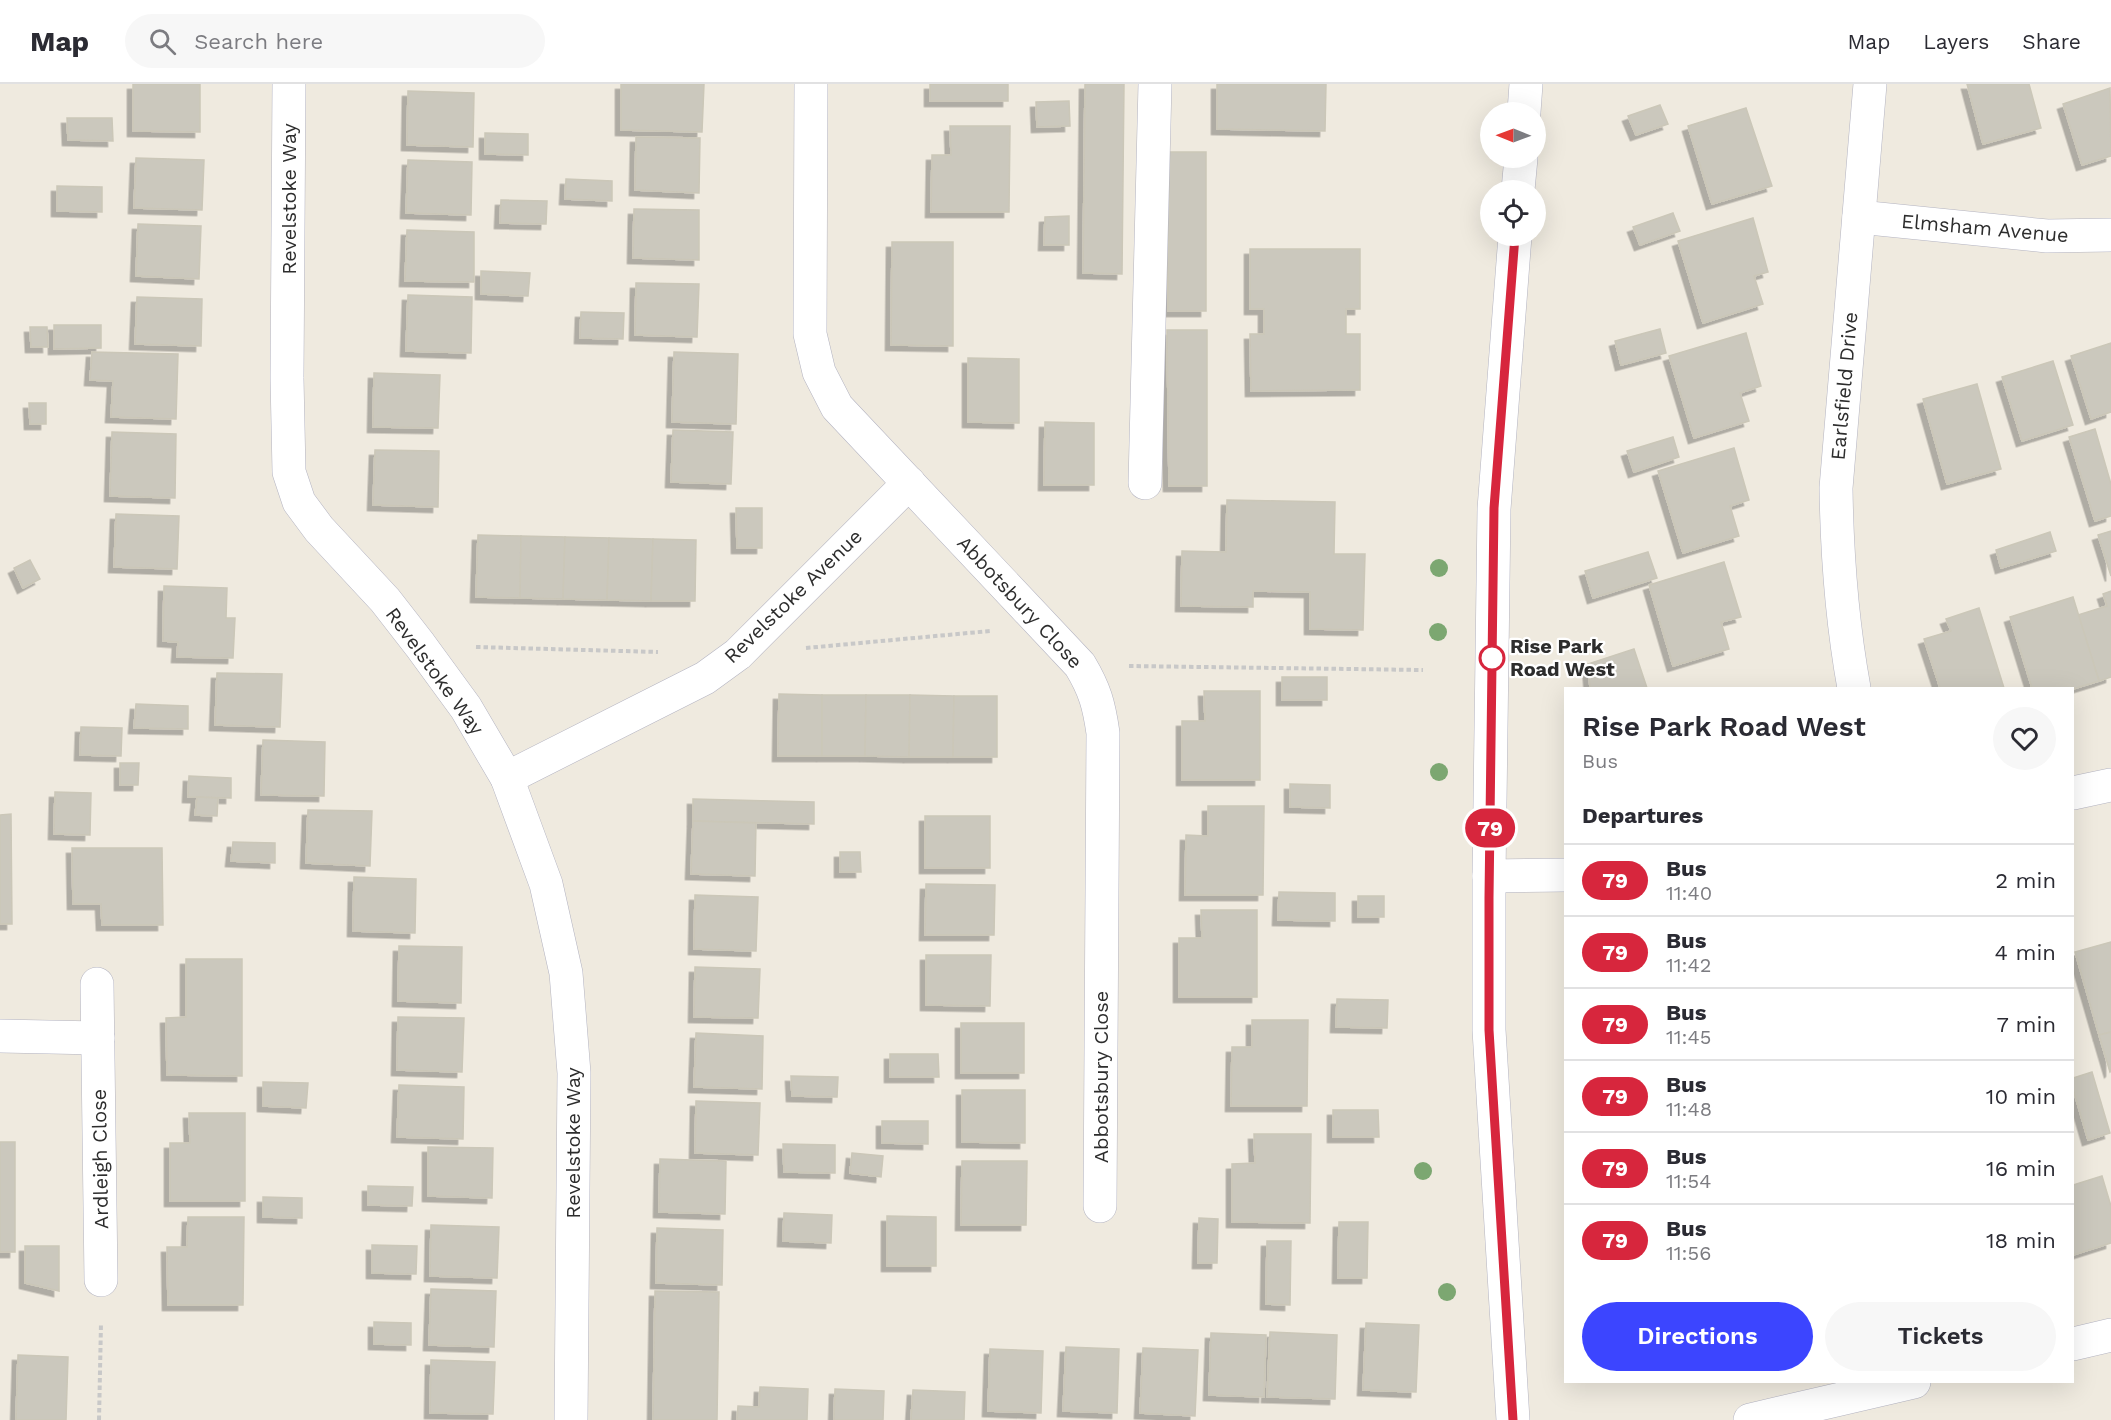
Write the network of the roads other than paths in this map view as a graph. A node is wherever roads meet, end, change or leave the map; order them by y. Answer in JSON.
{"nodes":[{"id":1,"x":289,"y":84,"type":"edge"},
{"id":2,"x":811,"y":84,"type":"edge"},
{"id":3,"x":1155,"y":84,"type":"edge"},
{"id":4,"x":1526,"y":84,"type":"edge"},
{"id":5,"x":1870,"y":84,"type":"edge"},
{"id":6,"x":1525,"y":102,"type":"edge"},
{"id":7,"x":1859,"y":217,"type":"junction"},
{"id":8,"x":2111,"y":236,"type":"edge"},
{"id":9,"x":1514,"y":246,"type":"edge"},
{"id":10,"x":909,"y":483,"type":"junction"},
{"id":11,"x":1145,"y":483,"type":"dead end"},
{"id":12,"x":1854,"y":687,"type":"edge"},
{"id":13,"x":507,"y":778,"type":"junction"},
{"id":14,"x":2111,"y":785,"type":"edge"},
{"id":15,"x":2074,"y":793,"type":"edge"},
{"id":16,"x":1564,"y":875,"type":"edge"},
{"id":17,"x":1489,"y":876,"type":"junction"},
{"id":18,"x":97,"y":984,"type":"dead end"},
{"id":19,"x":0,"y":1036,"type":"edge"},
{"id":20,"x":98,"y":1038,"type":"junction"},
{"id":21,"x":1100,"y":1206,"type":"dead end"},
{"id":22,"x":101,"y":1280,"type":"road end"},
{"id":23,"x":2111,"y":1335,"type":"edge"},
{"id":24,"x":2074,"y":1344,"type":"edge"},
{"id":25,"x":1910,"y":1383,"type":"edge"},
{"id":26,"x":571,"y":1420,"type":"edge"},
{"id":27,"x":1513,"y":1420,"type":"edge"},
{"id":28,"x":1750,"y":1420,"type":"edge"}],
"edges":[{"from":1,"to":13,"type":"street","name":"Revelstoke Way"},
{"from":2,"to":10,"type":"street","name":"Abbotsbury Close"},
{"from":3,"to":11,"type":"street"},
{"from":4,"to":6,"type":"street"},
{"from":5,"to":7,"type":"street","name":"Earlsfield Drive"},
{"from":7,"to":8,"type":"street","name":"Elmsham Avenue"},
{"from":7,"to":12,"type":"street","name":"Earlsfield Drive"},
{"from":9,"to":17,"type":"street"},
{"from":10,"to":13,"type":"street","name":"Revelstoke Avenue"},
{"from":10,"to":21,"type":"street","name":"Abbotsbury Close"},
{"from":13,"to":26,"type":"street","name":"Revelstoke Way"},
{"from":14,"to":15,"type":"street"},
{"from":16,"to":17,"type":"street"},
{"from":17,"to":27,"type":"street"},
{"from":18,"to":20,"type":"street","name":"Ardleigh Close"},
{"from":19,"to":20,"type":"street"},
{"from":20,"to":22,"type":"street","name":"Ardleigh Close"},
{"from":23,"to":24,"type":"street"},
{"from":25,"to":28,"type":"street"}]}
